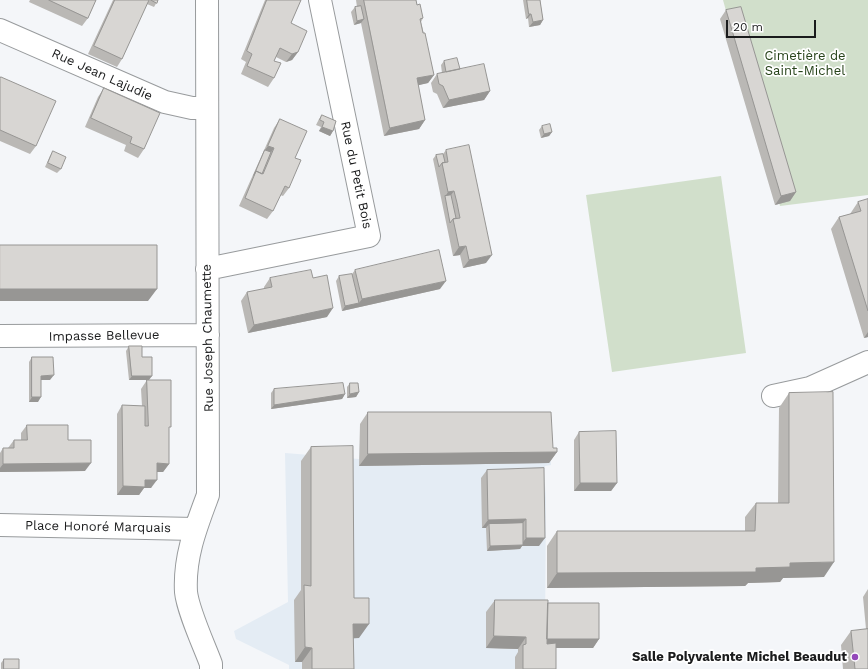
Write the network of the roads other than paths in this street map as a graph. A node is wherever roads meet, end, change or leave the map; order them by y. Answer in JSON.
{"nodes":[{"id":1,"x":207,"y":0,"type":"edge"},
{"id":2,"x":320,"y":0,"type":"edge"},
{"id":3,"x":0,"y":30,"type":"edge"},
{"id":4,"x":207,"y":108,"type":"junction"},
{"id":5,"x":207,"y":269,"type":"junction"},
{"id":6,"x":208,"y":335,"type":"junction"},
{"id":7,"x":0,"y":336,"type":"edge"},
{"id":8,"x":868,"y":362,"type":"edge"},
{"id":9,"x":773,"y":396,"type":"dead end"},
{"id":10,"x":0,"y":525,"type":"edge"},
{"id":11,"x":195,"y":529,"type":"junction"},
{"id":12,"x":211,"y":669,"type":"edge"}],
"edges":[{"from":1,"to":4,"type":"street","name":"Rue Joseph Chaumette"},
{"from":2,"to":5,"type":"street","name":"Rue du Petit Bois"},
{"from":3,"to":4,"type":"street","name":"Rue Jean Lajudie"},
{"from":4,"to":5,"type":"street","name":"Rue Joseph Chaumette"},
{"from":5,"to":6,"type":"street","name":"Rue Joseph Chaumette"},
{"from":6,"to":7,"type":"street","name":"Impasse Bellevue"},
{"from":6,"to":11,"type":"street","name":"Rue Joseph Chaumette"},
{"from":8,"to":9,"type":"street"},
{"from":10,"to":11,"type":"street","name":"Place Honoré Marquais"},
{"from":11,"to":12,"type":"street","name":"Rue Joseph Chaumette"}]}
